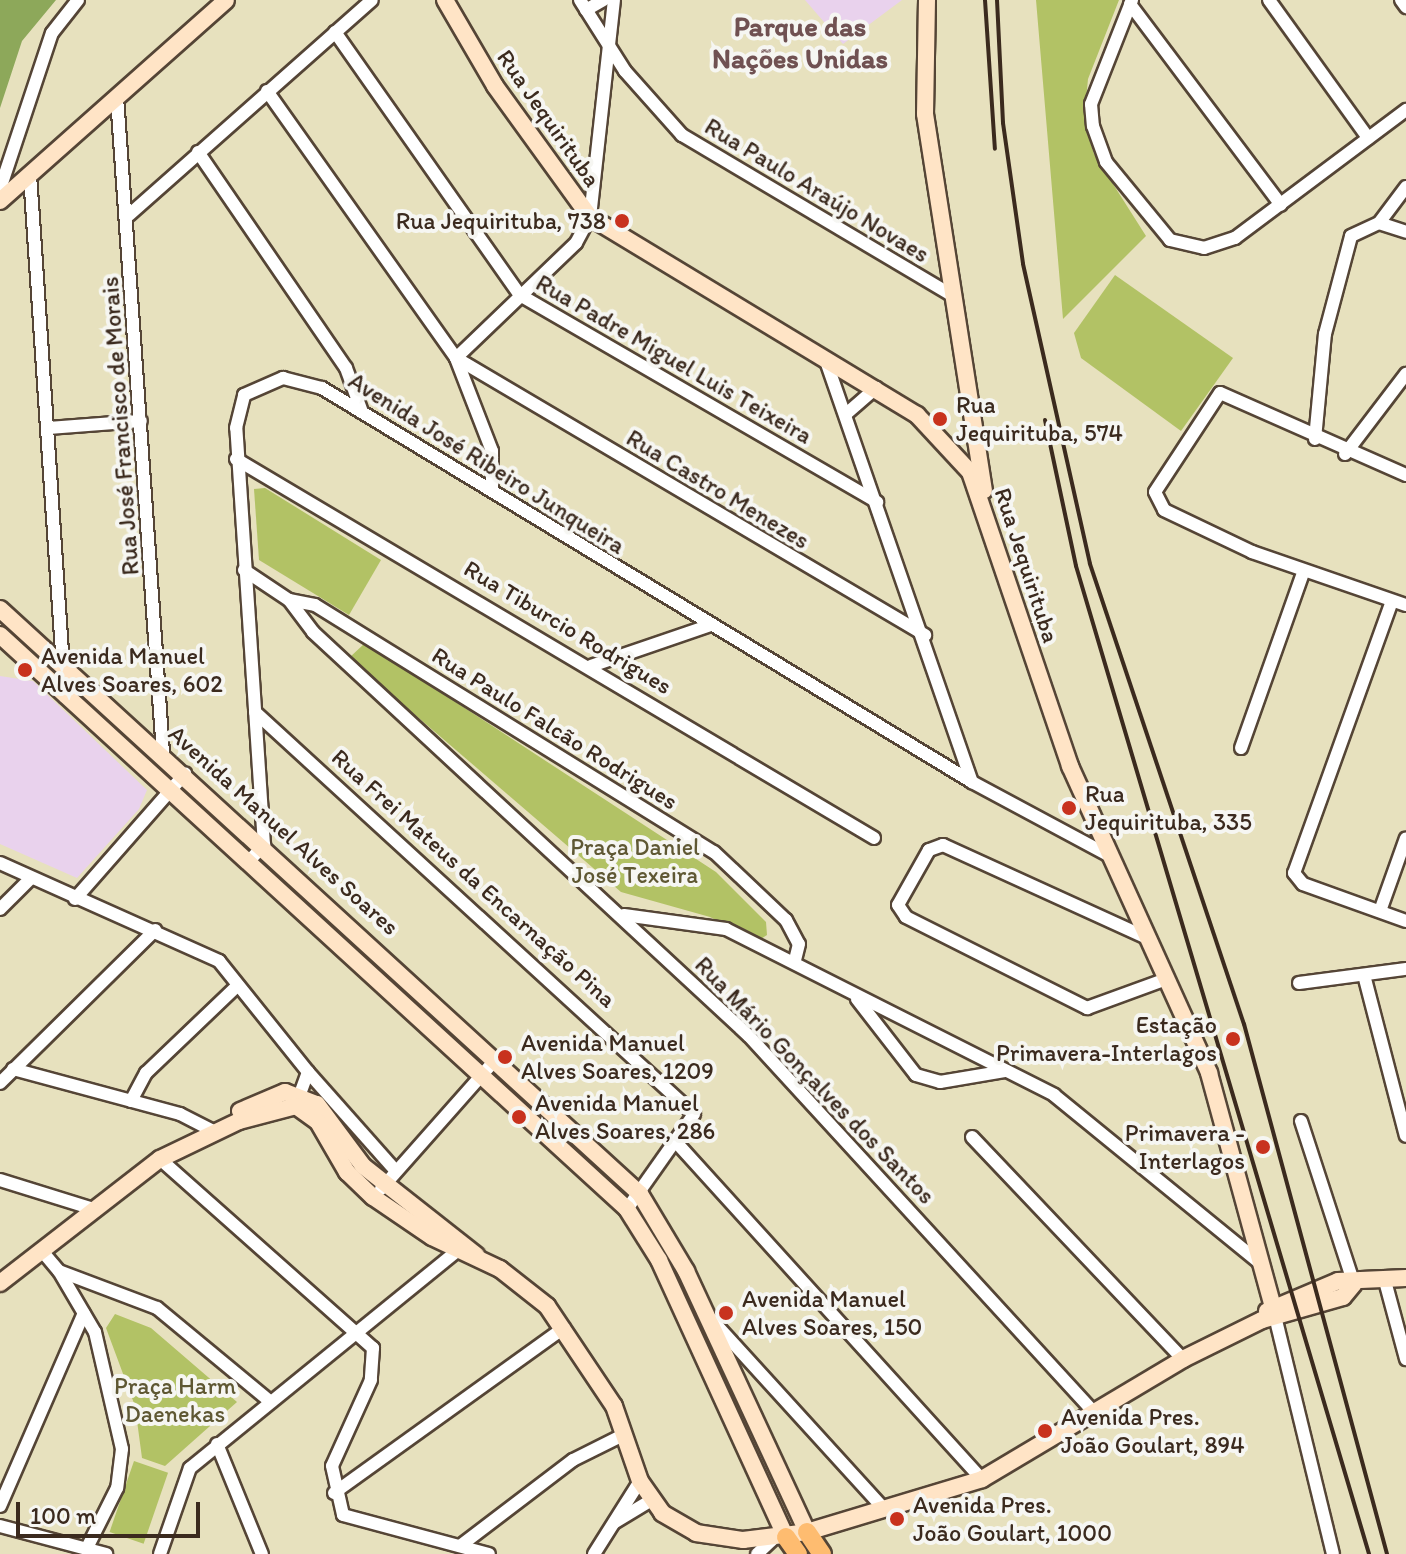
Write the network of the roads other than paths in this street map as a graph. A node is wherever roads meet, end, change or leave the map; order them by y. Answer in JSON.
{"nodes":[{"id":1,"x":78,"y":0,"type":"edge"},
{"id":2,"x":226,"y":0,"type":"edge"},
{"id":3,"x":372,"y":0,"type":"edge"},
{"id":4,"x":445,"y":0,"type":"edge"},
{"id":5,"x":603,"y":0,"type":"edge"},
{"id":6,"x":614,"y":0,"type":"edge"},
{"id":7,"x":927,"y":0,"type":"edge"},
{"id":8,"x":1401,"y":0,"type":"edge"},
{"id":9,"x":1272,"y":1,"type":"edge"},
{"id":10,"x":1131,"y":2,"type":"edge"},
{"id":11,"x":583,"y":5,"type":"edge"},
{"id":12,"x":1406,"y":7,"type":"edge"},
{"id":13,"x":335,"y":32,"type":"junction"},
{"id":14,"x":611,"y":52,"type":"junction"},
{"id":15,"x":267,"y":91,"type":"junction"},
{"id":16,"x":117,"y":97,"type":"junction"},
{"id":17,"x":1406,"y":110,"type":"edge"},
{"id":18,"x":1368,"y":138,"type":"junction"},
{"id":19,"x":198,"y":152,"type":"junction"},
{"id":20,"x":30,"y":174,"type":"junction"},
{"id":21,"x":1406,"y":187,"type":"edge"},
{"id":22,"x":0,"y":189,"type":"edge"},
{"id":23,"x":0,"y":201,"type":"edge"},
{"id":24,"x":1281,"y":205,"type":"junction"},
{"id":25,"x":129,"y":215,"type":"junction"},
{"id":26,"x":590,"y":217,"type":"junction"},
{"id":27,"x":1379,"y":223,"type":"junction"},
{"id":28,"x":1406,"y":232,"type":"edge"},
{"id":29,"x":520,"y":295,"type":"junction"},
{"id":30,"x":953,"y":296,"type":"junction"},
{"id":31,"x":825,"y":357,"type":"junction"},
{"id":32,"x":456,"y":358,"type":"junction"},
{"id":33,"x":1406,"y":374,"type":"edge"},
{"id":34,"x":492,"y":376,"type":"junction"},
{"id":35,"x":876,"y":388,"type":"junction"},
{"id":36,"x":470,"y":394,"type":"junction"},
{"id":37,"x":362,"y":412,"type":"junction"},
{"id":38,"x":846,"y":414,"type":"junction"},
{"id":39,"x":141,"y":421,"type":"junction"},
{"id":40,"x":48,"y":428,"type":"junction"},
{"id":41,"x":1315,"y":439,"type":"junction"},
{"id":42,"x":978,"y":441,"type":"junction"},
{"id":43,"x":1345,"y":454,"type":"junction"},
{"id":44,"x":236,"y":459,"type":"junction"},
{"id":45,"x":963,"y":460,"type":"junction"},
{"id":46,"x":1406,"y":475,"type":"edge"},
{"id":47,"x":492,"y":488,"type":"junction"},
{"id":48,"x":877,"y":502,"type":"junction"},
{"id":49,"x":986,"y":506,"type":"junction"},
{"id":50,"x":244,"y":570,"type":"junction"},
{"id":51,"x":1303,"y":573,"type":"junction"},
{"id":52,"x":289,"y":600,"type":"junction"},
{"id":53,"x":1392,"y":601,"type":"junction"},
{"id":54,"x":1406,"y":605,"type":"edge"},
{"id":55,"x":0,"y":609,"type":"edge"},
{"id":56,"x":711,"y":625,"type":"junction"},
{"id":57,"x":0,"y":635,"type":"edge"},
{"id":58,"x":925,"y":635,"type":"junction"},
{"id":59,"x":65,"y":666,"type":"junction"},
{"id":60,"x":591,"y":666,"type":"junction"},
{"id":61,"x":65,"y":697,"type":"junction"},
{"id":62,"x":255,"y":712,"type":"junction"},
{"id":63,"x":1241,"y":748,"type":"dead end"},
{"id":64,"x":163,"y":753,"type":"junction"},
{"id":65,"x":185,"y":774,"type":"junction"},
{"id":66,"x":972,"y":782,"type":"junction"},
{"id":67,"x":171,"y":789,"type":"junction"},
{"id":68,"x":874,"y":838,"type":"dead end"},
{"id":69,"x":1406,"y":838,"type":"edge"},
{"id":70,"x":264,"y":845,"type":"junction"},
{"id":71,"x":1110,"y":856,"type":"junction"},
{"id":72,"x":250,"y":860,"type":"junction"},
{"id":73,"x":0,"y":863,"type":"edge"},
{"id":74,"x":31,"y":878,"type":"junction"},
{"id":75,"x":75,"y":899,"type":"junction"},
{"id":76,"x":0,"y":909,"type":"edge"},
{"id":77,"x":1380,"y":911,"type":"junction"},
{"id":78,"x":624,"y":915,"type":"junction"},
{"id":79,"x":1406,"y":921,"type":"edge"},
{"id":80,"x":155,"y":930,"type":"junction"},
{"id":81,"x":1145,"y":937,"type":"junction"},
{"id":82,"x":795,"y":960,"type":"junction"},
{"id":83,"x":1406,"y":969,"type":"edge"},
{"id":84,"x":1364,"y":975,"type":"junction"},
{"id":85,"x":1164,"y":980,"type":"junction"},
{"id":86,"x":1299,"y":983,"type":"dead end"},
{"id":87,"x":238,"y":985,"type":"junction"},
{"id":88,"x":853,"y":994,"type":"junction"},
{"id":89,"x":497,"y":1058,"type":"junction"},
{"id":90,"x":13,"y":1069,"type":"junction"},
{"id":91,"x":1006,"y":1071,"type":"junction"},
{"id":92,"x":308,"y":1072,"type":"junction"},
{"id":93,"x":485,"y":1076,"type":"junction"},
{"id":94,"x":0,"y":1083,"type":"edge"},
{"id":95,"x":298,"y":1100,"type":"junction"},
{"id":96,"x":131,"y":1101,"type":"junction"},
{"id":97,"x":1301,"y":1121,"type":"dead end"},
{"id":98,"x":206,"y":1134,"type":"junction"},
{"id":99,"x":1406,"y":1136,"type":"edge"},
{"id":100,"x":972,"y":1137,"type":"dead end"},
{"id":101,"x":676,"y":1142,"type":"junction"},
{"id":102,"x":160,"y":1159,"type":"junction"},
{"id":103,"x":396,"y":1171,"type":"junction"},
{"id":104,"x":0,"y":1180,"type":"edge"},
{"id":105,"x":379,"y":1191,"type":"junction"},
{"id":106,"x":640,"y":1194,"type":"junction"},
{"id":107,"x":93,"y":1209,"type":"junction"},
{"id":108,"x":627,"y":1209,"type":"junction"},
{"id":109,"x":463,"y":1247,"type":"junction"},
{"id":110,"x":42,"y":1251,"type":"junction"},
{"id":111,"x":1263,"y":1270,"type":"junction"},
{"id":112,"x":59,"y":1271,"type":"junction"},
{"id":113,"x":1406,"y":1278,"type":"edge"},
{"id":114,"x":1385,"y":1281,"type":"junction"},
{"id":115,"x":0,"y":1283,"type":"edge"},
{"id":116,"x":1354,"y":1284,"type":"junction"},
{"id":117,"x":1275,"y":1310,"type":"junction"},
{"id":118,"x":704,"y":1312,"type":"junction"},
{"id":119,"x":84,"y":1313,"type":"junction"},
{"id":120,"x":564,"y":1328,"type":"junction"},
{"id":121,"x":363,"y":1334,"type":"junction"},
{"id":122,"x":1183,"y":1359,"type":"junction"},
{"id":123,"x":1406,"y":1359,"type":"edge"},
{"id":124,"x":267,"y":1399,"type":"junction"},
{"id":125,"x":1091,"y":1409,"type":"junction"},
{"id":126,"x":625,"y":1434,"type":"junction"},
{"id":127,"x":217,"y":1444,"type":"junction"},
{"id":128,"x":982,"y":1479,"type":"junction"},
{"id":129,"x":640,"y":1481,"type":"junction"},
{"id":130,"x":334,"y":1493,"type":"junction"},
{"id":131,"x":650,"y":1501,"type":"junction"},
{"id":132,"x":0,"y":1506,"type":"edge"},
{"id":133,"x":885,"y":1510,"type":"junction"},
{"id":134,"x":612,"y":1523,"type":"junction"},
{"id":135,"x":0,"y":1526,"type":"edge"},
{"id":136,"x":807,"y":1532,"type":"junction"},
{"id":137,"x":780,"y":1538,"type":"junction"},
{"id":138,"x":460,"y":1546,"type":"junction"},
{"id":139,"x":87,"y":1548,"type":"junction"},
{"id":140,"x":106,"y":1554,"type":"edge"},
{"id":141,"x":160,"y":1554,"type":"edge"},
{"id":142,"x":262,"y":1554,"type":"edge"},
{"id":143,"x":489,"y":1554,"type":"edge"},
{"id":144,"x":594,"y":1554,"type":"edge"},
{"id":145,"x":757,"y":1554,"type":"edge"},
{"id":146,"x":798,"y":1554,"type":"edge"},
{"id":147,"x":822,"y":1554,"type":"edge"},
{"id":148,"x":1333,"y":1554,"type":"edge"}],
"edges":[{"from":1,"to":22,"type":"street"},
{"from":2,"to":16,"type":"street"},
{"from":3,"to":13,"type":"street"},
{"from":4,"to":26,"type":"street","name":"Rua Jequirituba"},
{"from":5,"to":11,"type":"street"},
{"from":6,"to":14,"type":"street"},
{"from":7,"to":30,"type":"street"},
{"from":8,"to":12,"type":"street"},
{"from":9,"to":18,"type":"street"},
{"from":10,"to":24,"type":"street"},
{"from":10,"to":24,"type":"street"},
{"from":11,"to":14,"type":"street","name":"Rua Paulo Araújo Novaes"},
{"from":13,"to":15,"type":"street"},
{"from":13,"to":29,"type":"street","name":"Rua Padre Miguel Luis Teixeira"},
{"from":14,"to":26,"type":"street"},
{"from":14,"to":30,"type":"street","name":"Rua Paulo Araújo Novaes"},
{"from":15,"to":19,"type":"street"},
{"from":15,"to":32,"type":"street"},
{"from":16,"to":20,"type":"street"},
{"from":16,"to":25,"type":"street","name":"Rua José Francisco de Morais"},
{"from":17,"to":18,"type":"street"},
{"from":18,"to":24,"type":"street"},
{"from":19,"to":25,"type":"street"},
{"from":19,"to":37,"type":"street"},
{"from":20,"to":23,"type":"street"},
{"from":20,"to":40,"type":"street"},
{"from":21,"to":27,"type":"street"},
{"from":25,"to":39,"type":"street","name":"Rua José Francisco de Morais"},
{"from":26,"to":29,"type":"street"},
{"from":26,"to":31,"type":"street","name":"Rua Jequirituba"},
{"from":27,"to":28,"type":"street"},
{"from":27,"to":41,"type":"street"},
{"from":29,"to":32,"type":"street"},
{"from":29,"to":48,"type":"street","name":"Rua Padre Miguel Luis Teixeira"},
{"from":30,"to":42,"type":"street"},
{"from":31,"to":35,"type":"street","name":"Rua Jequirituba"},
{"from":31,"to":38,"type":"street"},
{"from":32,"to":34,"type":"street","name":"Rua Castro Menezes"},
{"from":32,"to":36,"type":"street"},
{"from":33,"to":43,"type":"street"},
{"from":34,"to":36,"type":"street"},
{"from":34,"to":58,"type":"street","name":"Rua Castro Menezes"},
{"from":35,"to":38,"type":"street"},
{"from":35,"to":45,"type":"street","name":"Rua Jequirituba"},
{"from":36,"to":47,"type":"street"},
{"from":37,"to":44,"type":"street","name":"Avenida José Ribeiro Junqueira"},
{"from":37,"to":47,"type":"street","name":"Avenida José Ribeiro Junqueira"},
{"from":38,"to":48,"type":"street"},
{"from":39,"to":40,"type":"street"},
{"from":39,"to":64,"type":"street","name":"Rua José Francisco de Morais"},
{"from":40,"to":59,"type":"street"},
{"from":41,"to":43,"type":"street"},
{"from":41,"to":51,"type":"street"},
{"from":42,"to":45,"type":"street"},
{"from":42,"to":49,"type":"street"},
{"from":43,"to":46,"type":"street"},
{"from":44,"to":50,"type":"street","name":"Avenida José Ribeiro Junqueira"},
{"from":44,"to":60,"type":"street","name":"Rua Tiburcio Rodrigues"},
{"from":45,"to":49,"type":"street","name":"Rua Jequirituba"},
{"from":47,"to":56,"type":"street","name":"Avenida José Ribeiro Junqueira"},
{"from":48,"to":58,"type":"street"},
{"from":49,"to":71,"type":"street","name":"Rua Jequirituba"},
{"from":50,"to":52,"type":"street","name":"Rua Mário Gonçalves dos Santos"},
{"from":50,"to":62,"type":"street","name":"Avenida José Ribeiro Junqueira"},
{"from":51,"to":53,"type":"street"},
{"from":51,"to":63,"type":"street"},
{"from":52,"to":78,"type":"street","name":"Rua Mário Gonçalves dos Santos"},
{"from":52,"to":82,"type":"street","name":"Rua Paulo Falcão Rodrigues"},
{"from":53,"to":54,"type":"street"},
{"from":53,"to":77,"type":"street"},
{"from":55,"to":59,"type":"street","name":"Avenida Manuel Alves Soares"},
{"from":56,"to":60,"type":"street"},
{"from":56,"to":66,"type":"street","name":"Avenida José Ribeiro Junqueira"},
{"from":57,"to":61,"type":"street","name":"Avenida Manuel Alves Soares"},
{"from":58,"to":66,"type":"street"},
{"from":59,"to":61,"type":"street"},
{"from":59,"to":64,"type":"street","name":"Avenida Manuel Alves Soares"},
{"from":60,"to":68,"type":"street","name":"Rua Tiburcio Rodrigues"},
{"from":61,"to":67,"type":"street","name":"Avenida Manuel Alves Soares"},
{"from":62,"to":70,"type":"street","name":"Avenida José Ribeiro Junqueira"},
{"from":62,"to":101,"type":"street","name":"Rua Frei Mateus da Encarnação Pina"},
{"from":64,"to":65,"type":"street","name":"Avenida Manuel Alves Soares"},
{"from":65,"to":67,"type":"street"},
{"from":65,"to":70,"type":"street","name":"Avenida Manuel Alves Soares"},
{"from":66,"to":71,"type":"street","name":"Avenida José Ribeiro Junqueira"},
{"from":67,"to":72,"type":"street","name":"Avenida Manuel Alves Soares"},
{"from":67,"to":75,"type":"street"},
{"from":69,"to":77,"type":"street"},
{"from":70,"to":72,"type":"street"},
{"from":70,"to":89,"type":"street","name":"Avenida Manuel Alves Soares"},
{"from":71,"to":81,"type":"street","name":"Rua Jequirituba"},
{"from":72,"to":93,"type":"street","name":"Avenida Manuel Alves Soares"},
{"from":73,"to":74,"type":"street"},
{"from":74,"to":75,"type":"street"},
{"from":74,"to":76,"type":"street"},
{"from":75,"to":80,"type":"street"},
{"from":77,"to":79,"type":"street"},
{"from":78,"to":82,"type":"street"},
{"from":78,"to":125,"type":"street","name":"Rua Mário Gonçalves dos Santos"},
{"from":80,"to":87,"type":"street"},
{"from":80,"to":90,"type":"street"},
{"from":81,"to":85,"type":"street","name":"Rua Jequirituba"},
{"from":81,"to":85,"type":"street"},
{"from":82,"to":88,"type":"street"},
{"from":83,"to":84,"type":"street"},
{"from":84,"to":86,"type":"street"},
{"from":84,"to":99,"type":"street"},
{"from":85,"to":111,"type":"street","name":"Rua Jequirituba"},
{"from":87,"to":92,"type":"street"},
{"from":87,"to":96,"type":"street"},
{"from":88,"to":91,"type":"street"},
{"from":88,"to":91,"type":"street"},
{"from":89,"to":93,"type":"street"},
{"from":89,"to":106,"type":"street","name":"Avenida Manuel Alves Soares"},
{"from":90,"to":94,"type":"street"},
{"from":90,"to":96,"type":"street"},
{"from":91,"to":111,"type":"street"},
{"from":92,"to":95,"type":"street"},
{"from":92,"to":103,"type":"street"},
{"from":93,"to":103,"type":"street"},
{"from":93,"to":108,"type":"street","name":"Avenida Manuel Alves Soares"},
{"from":95,"to":98,"type":"street"},
{"from":95,"to":105,"type":"street"},
{"from":96,"to":98,"type":"street"},
{"from":97,"to":116,"type":"street"},
{"from":98,"to":102,"type":"street"},
{"from":100,"to":122,"type":"street"},
{"from":101,"to":106,"type":"street","name":"Rua Frei Mateus da Encarnação Pina"},
{"from":101,"to":128,"type":"street"},
{"from":102,"to":107,"type":"street"},
{"from":102,"to":121,"type":"street"},
{"from":103,"to":105,"type":"street"},
{"from":104,"to":107,"type":"street"},
{"from":105,"to":109,"type":"street"},
{"from":106,"to":108,"type":"street"},
{"from":106,"to":118,"type":"street","name":"Avenida Manuel Alves Soares"},
{"from":107,"to":110,"type":"street"},
{"from":108,"to":137,"type":"street","name":"Avenida Manuel Alves Soares"},
{"from":109,"to":120,"type":"street"},
{"from":109,"to":121,"type":"street"},
{"from":110,"to":112,"type":"street"},
{"from":110,"to":115,"type":"street"},
{"from":111,"to":117,"type":"street"},
{"from":112,"to":119,"type":"street"},
{"from":112,"to":124,"type":"street"},
{"from":113,"to":114,"type":"street"},
{"from":114,"to":116,"type":"street"},
{"from":114,"to":123,"type":"street"},
{"from":116,"to":117,"type":"street"},
{"from":116,"to":117,"type":"street"},
{"from":117,"to":122,"type":"street"},
{"from":117,"to":148,"type":"street"},
{"from":118,"to":133,"type":"street"},
{"from":118,"to":136,"type":"street","name":"Avenida Manuel Alves Soares"},
{"from":119,"to":132,"type":"street"},
{"from":119,"to":139,"type":"street"},
{"from":120,"to":126,"type":"street"},
{"from":120,"to":130,"type":"street"},
{"from":121,"to":124,"type":"street"},
{"from":121,"to":130,"type":"street"},
{"from":122,"to":125,"type":"street"},
{"from":124,"to":127,"type":"street"},
{"from":125,"to":128,"type":"street"},
{"from":126,"to":129,"type":"street"},
{"from":126,"to":138,"type":"street"},
{"from":127,"to":141,"type":"street"},
{"from":127,"to":142,"type":"street"},
{"from":128,"to":133,"type":"street"},
{"from":129,"to":131,"type":"street"},
{"from":129,"to":134,"type":"street"},
{"from":130,"to":138,"type":"street"},
{"from":131,"to":134,"type":"street"},
{"from":131,"to":137,"type":"street"},
{"from":133,"to":136,"type":"street"},
{"from":134,"to":144,"type":"street"},
{"from":135,"to":139,"type":"street"},
{"from":136,"to":137,"type":"street"},
{"from":136,"to":147,"type":"main road"},
{"from":137,"to":145,"type":"street"},
{"from":137,"to":146,"type":"main road"},
{"from":138,"to":143,"type":"street"},
{"from":139,"to":140,"type":"street"}]}
